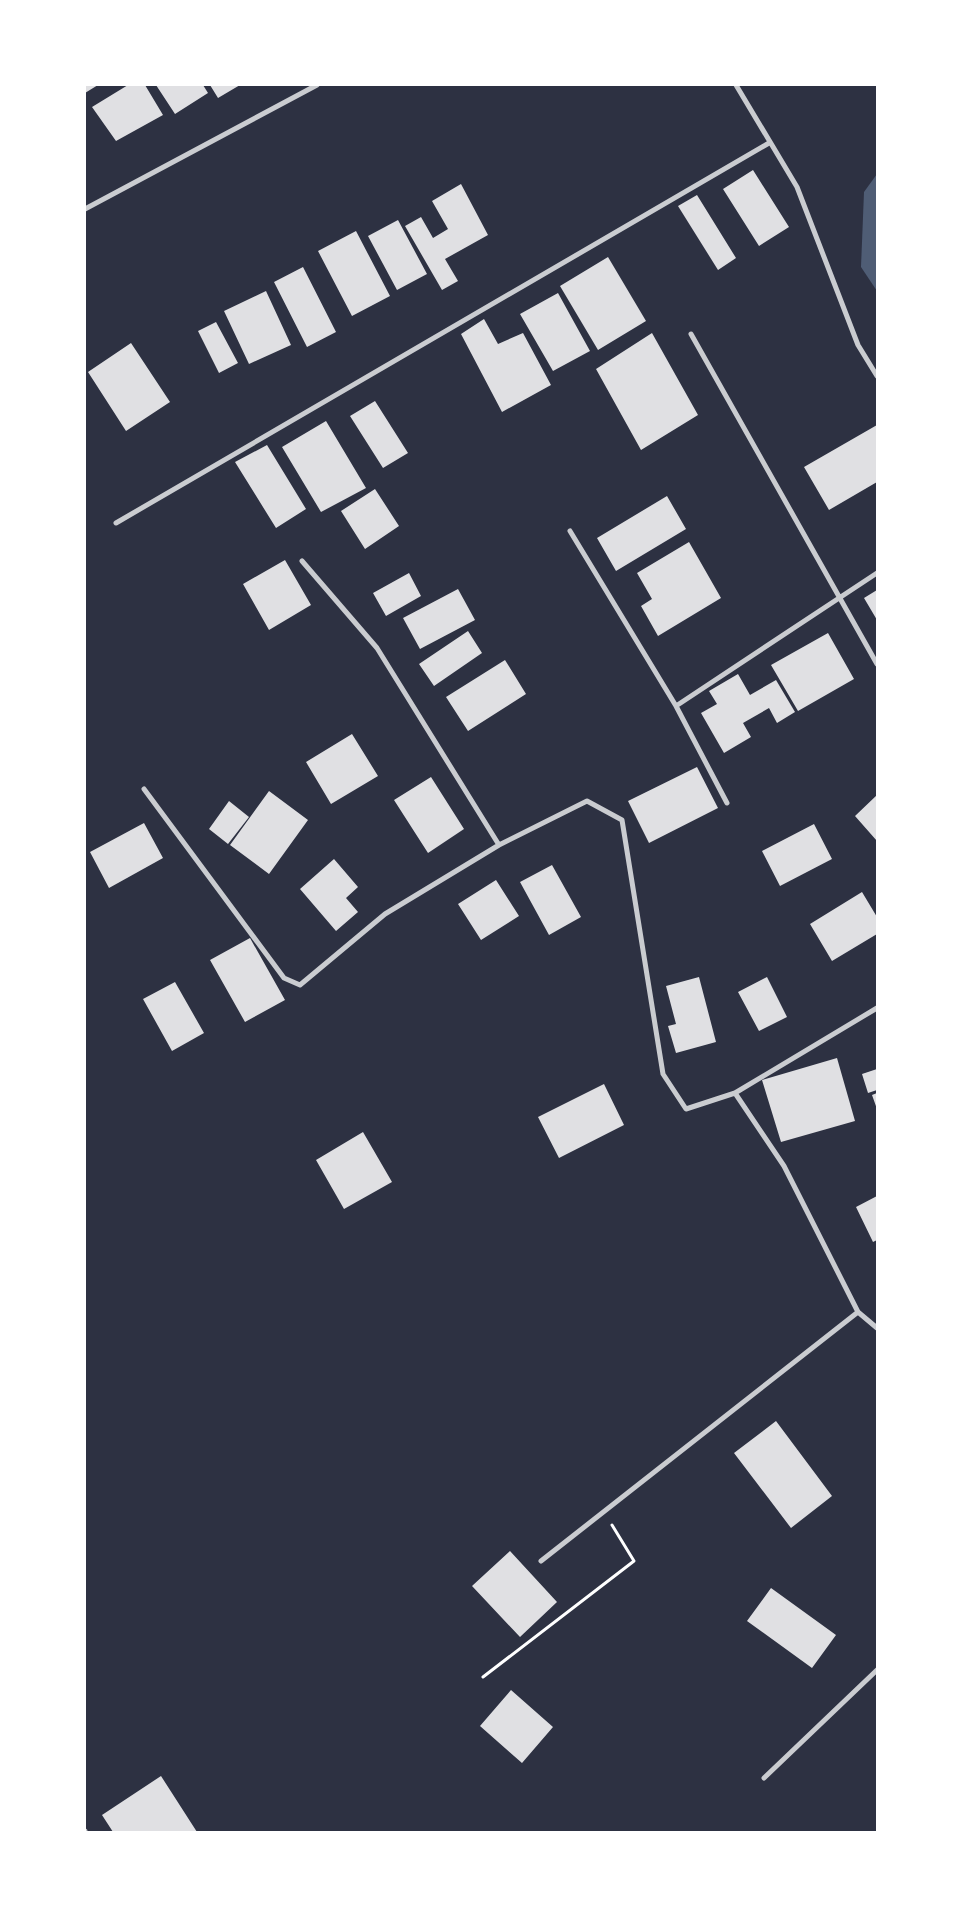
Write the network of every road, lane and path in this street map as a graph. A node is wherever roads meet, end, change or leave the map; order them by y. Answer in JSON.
{"nodes":[{"id":1,"x":317,"y":85,"type":"edge"},
{"id":2,"x":736,"y":85,"type":"edge"},
{"id":3,"x":768,"y":143,"type":"junction"},
{"id":4,"x":85,"y":209,"type":"edge"},
{"id":5,"x":691,"y":334,"type":"dead end"},
{"id":6,"x":877,"y":376,"type":"edge"},
{"id":7,"x":116,"y":523,"type":"dead end"},
{"id":8,"x":570,"y":531,"type":"dead end"},
{"id":9,"x":302,"y":561,"type":"dead end"},
{"id":10,"x":877,"y":574,"type":"edge"},
{"id":11,"x":839,"y":599,"type":"junction"},
{"id":12,"x":877,"y":664,"type":"edge"},
{"id":13,"x":676,"y":706,"type":"junction"},
{"id":14,"x":144,"y":789,"type":"dead end"},
{"id":15,"x":727,"y":803,"type":"dead end"},
{"id":16,"x":499,"y":845,"type":"junction"},
{"id":17,"x":877,"y":1008,"type":"edge"},
{"id":18,"x":735,"y":1093,"type":"junction"},
{"id":19,"x":858,"y":1312,"type":"junction"},
{"id":20,"x":877,"y":1328,"type":"edge"},
{"id":21,"x":604,"y":1512,"type":"junction"},
{"id":22,"x":541,"y":1561,"type":"dead end"},
{"id":23,"x":877,"y":1670,"type":"edge"},
{"id":24,"x":483,"y":1677,"type":"dead end"},
{"id":25,"x":764,"y":1778,"type":"dead end"}],
"edges":[{"from":1,"to":4,"type":"street"},
{"from":2,"to":3,"type":"street"},
{"from":3,"to":6,"type":"street"},
{"from":3,"to":7,"type":"street"},
{"from":5,"to":11,"type":"street"},
{"from":8,"to":13,"type":"street"},
{"from":9,"to":16,"type":"street"},
{"from":10,"to":11,"type":"street"},
{"from":11,"to":12,"type":"street"},
{"from":11,"to":13,"type":"street"},
{"from":13,"to":15,"type":"street"},
{"from":14,"to":16,"type":"street"},
{"from":16,"to":18,"type":"street"},
{"from":17,"to":18,"type":"street"},
{"from":18,"to":19,"type":"street"},
{"from":19,"to":20,"type":"street"},
{"from":19,"to":21,"type":"street"},
{"from":21,"to":22,"type":"street"},
{"from":21,"to":24,"type":"path"},
{"from":23,"to":25,"type":"street"}]}
